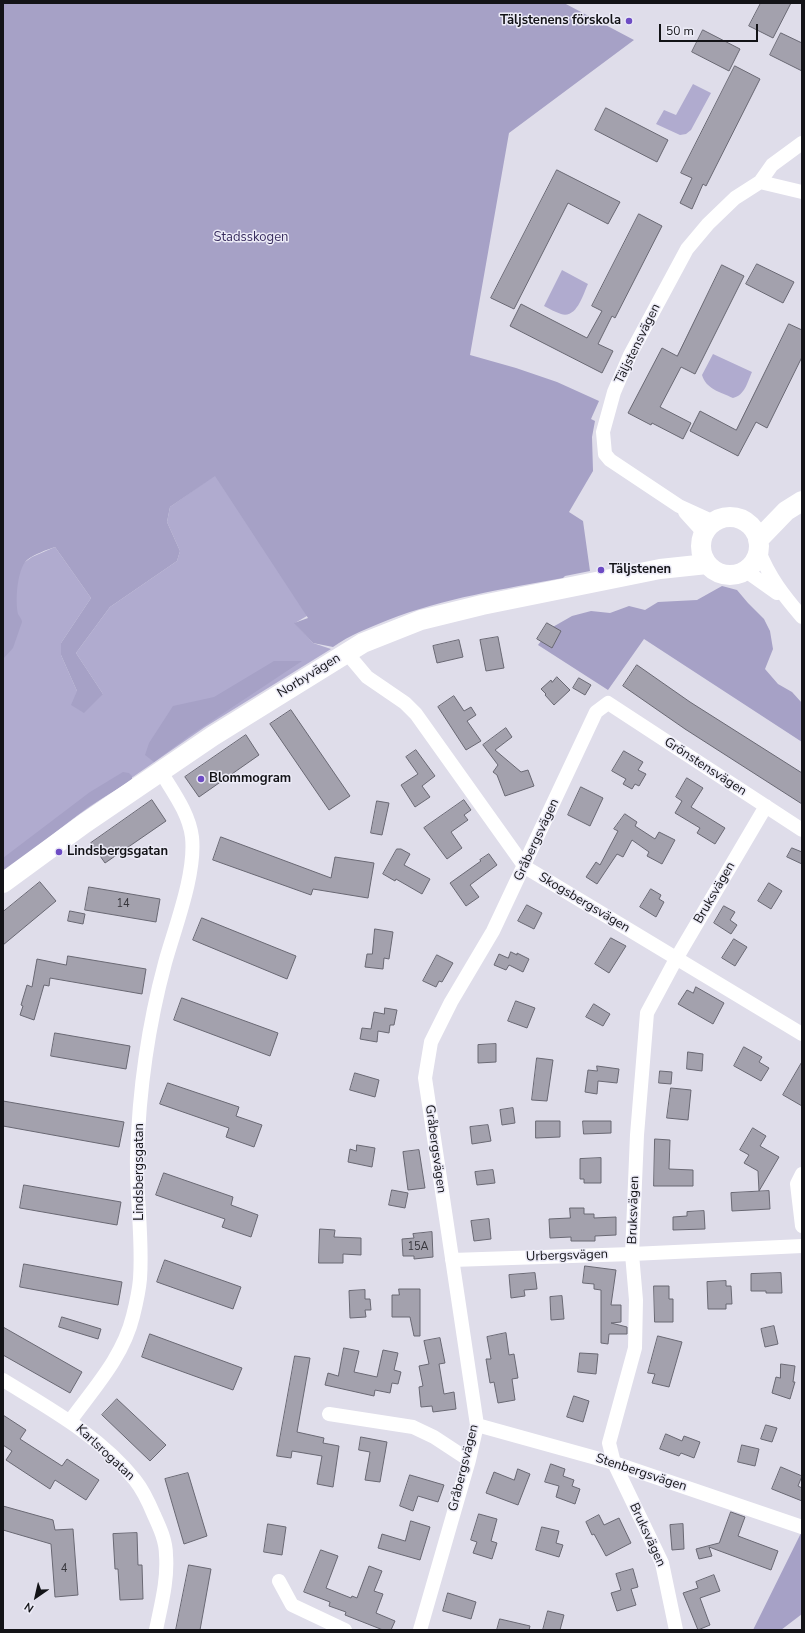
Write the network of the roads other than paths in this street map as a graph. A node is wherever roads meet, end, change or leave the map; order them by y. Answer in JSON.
{"nodes":[{"id":1,"x":802,"y":143,"type":"edge"},
{"id":2,"x":760,"y":182,"type":"junction"},
{"id":3,"x":802,"y":192,"type":"edge"},
{"id":4,"x":794,"y":506,"type":"edge"},
{"id":5,"x":755,"y":538,"type":"junction"},
{"id":6,"x":706,"y":541,"type":"junction"},
{"id":7,"x":746,"y":571,"type":"junction"},
{"id":8,"x":789,"y":602,"type":"junction"},
{"id":9,"x":802,"y":617,"type":"edge"},
{"id":10,"x":346,"y":652,"type":"junction"},
{"id":11,"x":608,"y":703,"type":"joint"},
{"id":12,"x":161,"y":772,"type":"junction"},
{"id":13,"x":766,"y":806,"type":"junction"},
{"id":14,"x":802,"y":830,"type":"edge"},
{"id":15,"x":525,"y":867,"type":"junction"},
{"id":16,"x":3,"y":883,"type":"edge"},
{"id":17,"x":676,"y":959,"type":"junction"},
{"id":18,"x":802,"y":1034,"type":"edge"},
{"id":19,"x":802,"y":1174,"type":"edge"},
{"id":20,"x":802,"y":1226,"type":"edge"},
{"id":21,"x":802,"y":1246,"type":"edge"},
{"id":22,"x":632,"y":1254,"type":"junction"},
{"id":23,"x":452,"y":1260,"type":"junction"},
{"id":24,"x":3,"y":1380,"type":"edge"},
{"id":25,"x":329,"y":1414,"type":"dead end"},
{"id":26,"x":70,"y":1421,"type":"junction"},
{"id":27,"x":477,"y":1425,"type":"junction"},
{"id":28,"x":469,"y":1460,"type":"junction"},
{"id":29,"x":614,"y":1463,"type":"junction"},
{"id":30,"x":802,"y":1527,"type":"edge"},
{"id":31,"x":280,"y":1581,"type":"dead end"},
{"id":32,"x":156,"y":1630,"type":"edge"},
{"id":33,"x":344,"y":1630,"type":"edge"},
{"id":34,"x":420,"y":1630,"type":"edge"},
{"id":35,"x":676,"y":1630,"type":"edge"}],
"edges":[{"from":1,"to":2,"type":"street","name":"Täljstensvägen"},
{"from":2,"to":3,"type":"street"},
{"from":2,"to":6,"type":"street","name":"Täljstensvägen"},
{"from":4,"to":5,"type":"street"},
{"from":5,"to":6,"type":"street"},
{"from":5,"to":7,"type":"street"},
{"from":5,"to":8,"type":"street"},
{"from":6,"to":7,"type":"street"},
{"from":6,"to":10,"type":"street","name":"Norbyvägen"},
{"from":7,"to":8,"type":"street"},
{"from":8,"to":9,"type":"street"},
{"from":10,"to":12,"type":"street","name":"Norbyvägen"},
{"from":10,"to":15,"type":"street","name":"Skogsbergsvägen"},
{"from":11,"to":13,"type":"street","name":"Grönstensvägen"},
{"from":11,"to":15,"type":"street","name":"Gråbergsvägen"},
{"from":12,"to":16,"type":"street","name":"Norbyvägen"},
{"from":12,"to":26,"type":"street","name":"Lindsbergsgatan"},
{"from":13,"to":14,"type":"street","name":"Grönstensvägen"},
{"from":13,"to":17,"type":"street","name":"Bruksvägen"},
{"from":15,"to":17,"type":"street","name":"Skogsbergsvägen"},
{"from":15,"to":23,"type":"street","name":"Gråbergsvägen"},
{"from":17,"to":18,"type":"street","name":"Skogsbergsvägen"},
{"from":17,"to":22,"type":"street","name":"Bruksvägen"},
{"from":19,"to":20,"type":"street"},
{"from":21,"to":22,"type":"street","name":"Urbergsvägen"},
{"from":22,"to":23,"type":"street","name":"Urbergsvägen"},
{"from":22,"to":29,"type":"street","name":"Bruksvägen"},
{"from":23,"to":27,"type":"street","name":"Gråbergsvägen"},
{"from":24,"to":26,"type":"street","name":"Karlsrogatan"},
{"from":25,"to":28,"type":"street"},
{"from":26,"to":32,"type":"street","name":"Karlsrogatan"},
{"from":27,"to":28,"type":"street","name":"Gråbergsvägen"},
{"from":27,"to":29,"type":"street","name":"Stenbergsvägen"},
{"from":28,"to":34,"type":"street","name":"Gråbergsvägen"},
{"from":29,"to":30,"type":"street","name":"Stenbergsvägen"},
{"from":29,"to":35,"type":"street","name":"Bruksvägen"},
{"from":31,"to":33,"type":"street"}]}
